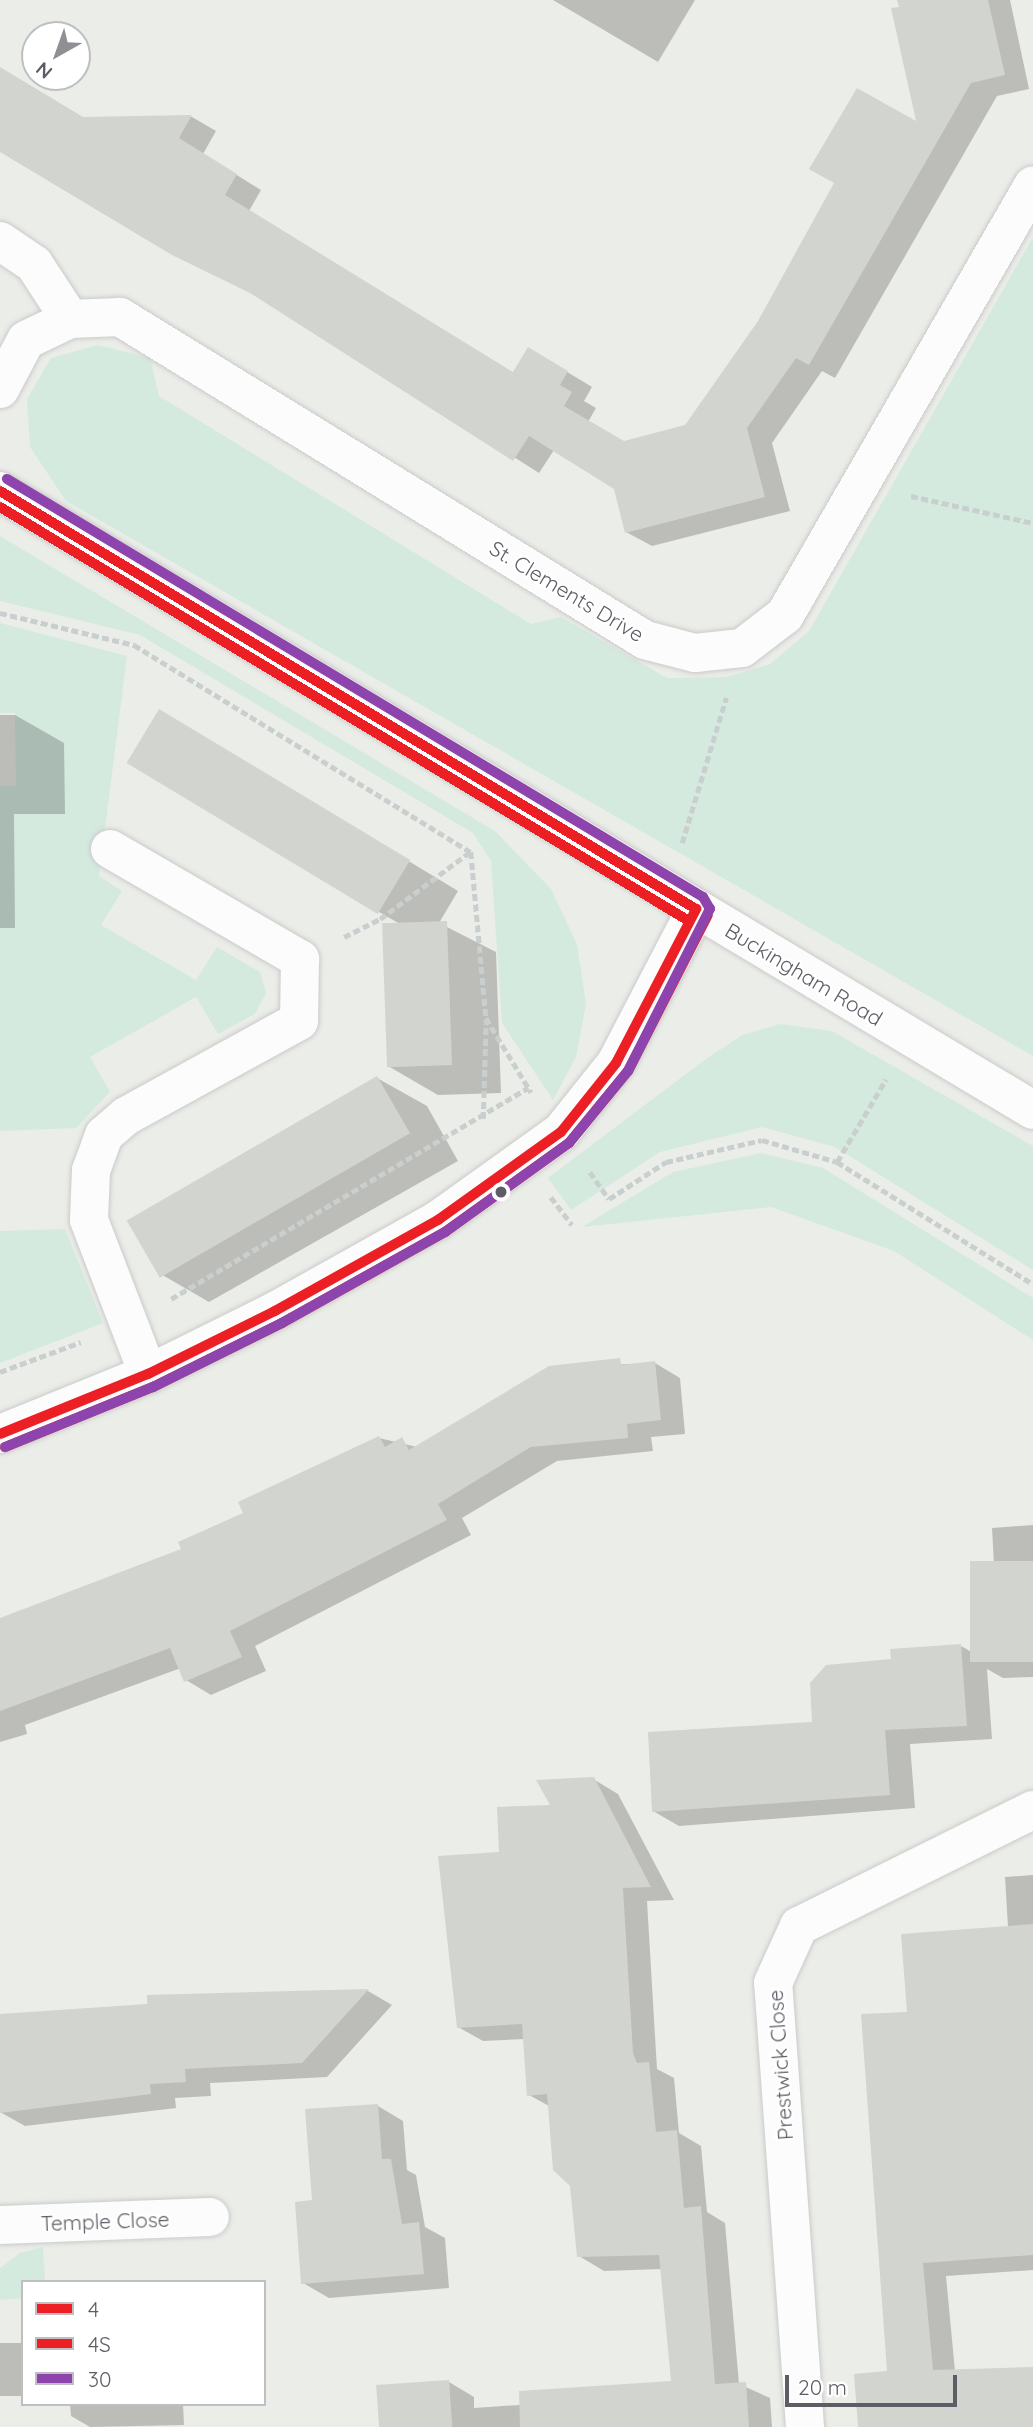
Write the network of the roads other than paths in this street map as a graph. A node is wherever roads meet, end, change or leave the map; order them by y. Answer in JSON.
{"nodes":[{"id":1,"x":1033,"y":185,"type":"edge"},
{"id":2,"x":0,"y":241,"type":"edge"},
{"id":3,"x":70,"y":319,"type":"junction"},
{"id":4,"x":0,"y":390,"type":"edge"},
{"id":5,"x":0,"y":491,"type":"edge"},
{"id":6,"x":110,"y":849,"type":"dead end"},
{"id":7,"x":681,"y":900,"type":"junction"},
{"id":8,"x":1033,"y":1111,"type":"edge"},
{"id":9,"x":148,"y":1374,"type":"junction"},
{"id":10,"x":0,"y":1434,"type":"edge"},
{"id":11,"x":1033,"y":1810,"type":"edge"},
{"id":12,"x":209,"y":2217,"type":"dead end"},
{"id":13,"x":0,"y":2225,"type":"edge"},
{"id":14,"x":806,"y":2427,"type":"edge"}],
"edges":[{"from":1,"to":3,"type":"street","name":"St. Clements Drive"},
{"from":2,"to":3,"type":"street"},
{"from":3,"to":4,"type":"street","name":"St. Clements Drive"},
{"from":5,"to":7,"type":"street","name":"Buckingham Road"},
{"from":6,"to":9,"type":"street"},
{"from":7,"to":8,"type":"street","name":"Buckingham Road"},
{"from":7,"to":9,"type":"street"},
{"from":9,"to":10,"type":"street"},
{"from":11,"to":14,"type":"street","name":"Prestwick Close"},
{"from":12,"to":13,"type":"street","name":"Temple Close"}]}
